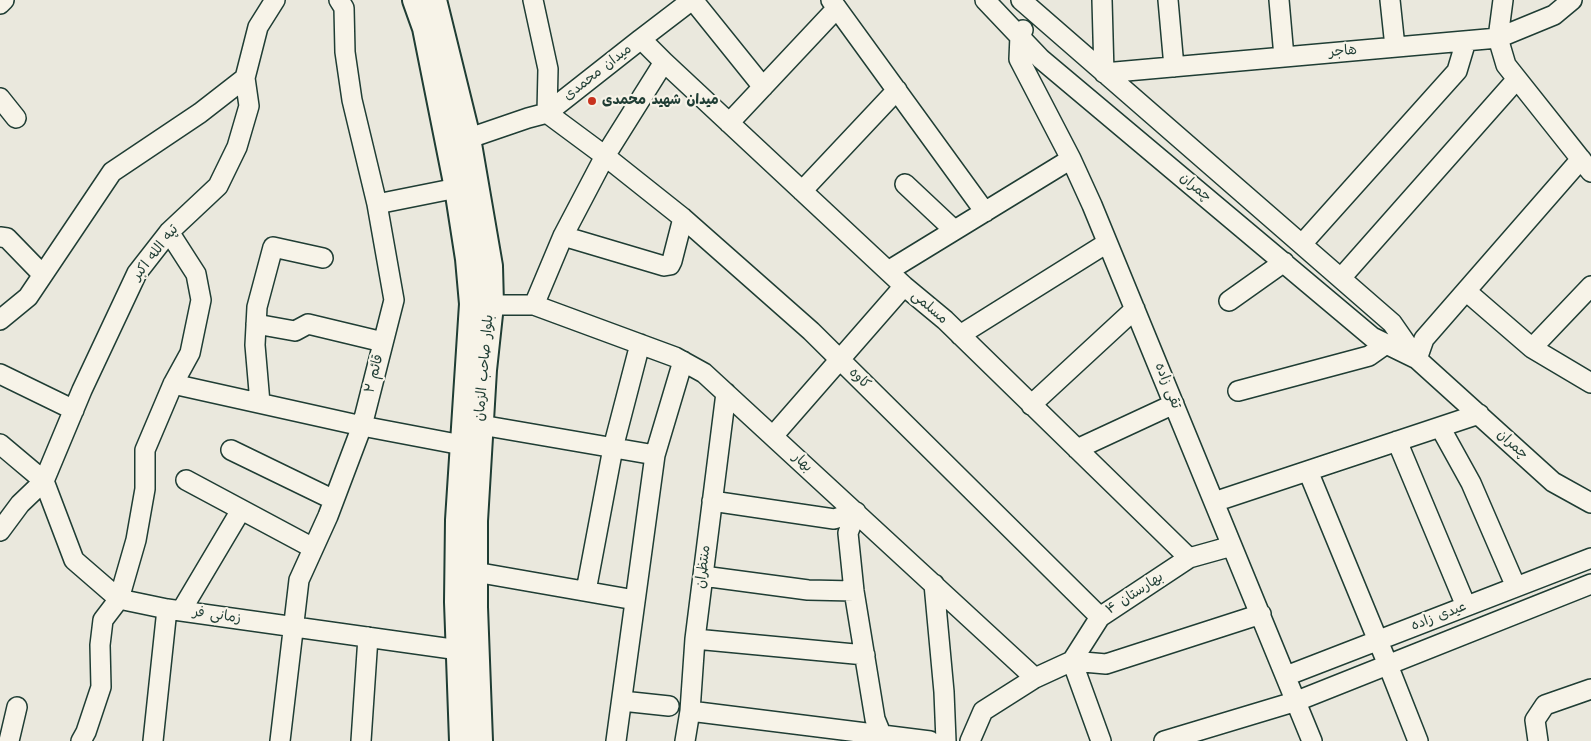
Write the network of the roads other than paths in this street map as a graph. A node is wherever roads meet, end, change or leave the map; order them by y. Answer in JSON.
{"nodes":[{"id":1,"x":4,"y":0,"type":"edge"},
{"id":2,"x":275,"y":0,"type":"edge"},
{"id":3,"x":339,"y":0,"type":"edge"},
{"id":4,"x":415,"y":0,"type":"edge"},
{"id":5,"x":434,"y":0,"type":"edge"},
{"id":6,"x":533,"y":0,"type":"edge"},
{"id":7,"x":692,"y":0,"type":"edge"},
{"id":8,"x":985,"y":0,"type":"edge"},
{"id":9,"x":1021,"y":0,"type":"edge"},
{"id":10,"x":1102,"y":0,"type":"edge"},
{"id":11,"x":1168,"y":0,"type":"edge"},
{"id":12,"x":1279,"y":0,"type":"edge"},
{"id":13,"x":1390,"y":0,"type":"edge"},
{"id":14,"x":1503,"y":0,"type":"edge"},
{"id":15,"x":1572,"y":0,"type":"edge"},
{"id":16,"x":0,"y":4,"type":"edge"},
{"id":17,"x":834,"y":4,"type":"edge"},
{"id":18,"x":1036,"y":12,"type":"junction"},
{"id":19,"x":1020,"y":35,"type":"junction"},
{"id":20,"x":1498,"y":38,"type":"junction"},
{"id":21,"x":640,"y":39,"type":"junction"},
{"id":22,"x":1466,"y":41,"type":"junction"},
{"id":23,"x":1395,"y":47,"type":"junction"},
{"id":24,"x":1284,"y":57,"type":"junction"},
{"id":25,"x":664,"y":62,"type":"junction"},
{"id":26,"x":1174,"y":67,"type":"junction"},
{"id":27,"x":1104,"y":73,"type":"junction"},
{"id":28,"x":245,"y":78,"type":"junction"},
{"id":29,"x":1518,"y":79,"type":"junction"},
{"id":30,"x":762,"y":87,"type":"junction"},
{"id":31,"x":896,"y":90,"type":"junction"},
{"id":32,"x":0,"y":98,"type":"edge"},
{"id":33,"x":547,"y":113,"type":"junction"},
{"id":34,"x":16,"y":118,"type":"dead end"},
{"id":35,"x":729,"y":123,"type":"junction"},
{"id":36,"x":459,"y":142,"type":"junction"},
{"id":37,"x":605,"y":156,"type":"junction"},
{"id":38,"x":1071,"y":159,"type":"junction"},
{"id":39,"x":1586,"y":165,"type":"edge"},
{"id":40,"x":905,"y":184,"type":"dead end"},
{"id":41,"x":457,"y":188,"type":"junction"},
{"id":42,"x":802,"y":191,"type":"junction"},
{"id":43,"x":377,"y":204,"type":"junction"},
{"id":44,"x":985,"y":212,"type":"junction"},
{"id":45,"x":683,"y":218,"type":"junction"},
{"id":46,"x":954,"y":230,"type":"junction"},
{"id":47,"x":169,"y":232,"type":"junction"},
{"id":48,"x":563,"y":236,"type":"junction"},
{"id":49,"x":0,"y":237,"type":"edge"},
{"id":50,"x":1107,"y":242,"type":"junction"},
{"id":51,"x":1302,"y":244,"type":"junction"},
{"id":52,"x":323,"y":258,"type":"dead end"},
{"id":53,"x":1284,"y":262,"type":"junction"},
{"id":54,"x":888,"y":271,"type":"junction"},
{"id":55,"x":42,"y":274,"type":"junction"},
{"id":56,"x":1341,"y":278,"type":"junction"},
{"id":57,"x":904,"y":286,"type":"junction"},
{"id":58,"x":1591,"y":286,"type":"edge"},
{"id":59,"x":1466,"y":291,"type":"junction"},
{"id":60,"x":1229,"y":301,"type":"dead end"},
{"id":61,"x":490,"y":305,"type":"junction"},
{"id":62,"x":534,"y":305,"type":"junction"},
{"id":63,"x":1135,"y":309,"type":"junction"},
{"id":64,"x":0,"y":320,"type":"edge"},
{"id":65,"x":256,"y":324,"type":"junction"},
{"id":66,"x":960,"y":335,"type":"junction"},
{"id":67,"x":383,"y":342,"type":"junction"},
{"id":68,"x":640,"y":344,"type":"junction"},
{"id":69,"x":1386,"y":344,"type":"junction"},
{"id":70,"x":1532,"y":348,"type":"junction"},
{"id":71,"x":1417,"y":359,"type":"junction"},
{"id":72,"x":840,"y":360,"type":"junction"},
{"id":73,"x":683,"y":361,"type":"junction"},
{"id":74,"x":2,"y":380,"type":"edge"},
{"id":75,"x":1591,"y":383,"type":"edge"},
{"id":76,"x":173,"y":384,"type":"junction"},
{"id":77,"x":1238,"y":391,"type":"dead end"},
{"id":78,"x":726,"y":393,"type":"junction"},
{"id":79,"x":260,"y":403,"type":"junction"},
{"id":80,"x":1174,"y":404,"type":"junction"},
{"id":81,"x":1031,"y":405,"type":"junction"},
{"id":82,"x":74,"y":410,"type":"junction"},
{"id":83,"x":1479,"y":414,"type":"junction"},
{"id":84,"x":481,"y":425,"type":"junction"},
{"id":85,"x":362,"y":426,"type":"junction"},
{"id":86,"x":1440,"y":427,"type":"junction"},
{"id":87,"x":773,"y":436,"type":"junction"},
{"id":88,"x":1397,"y":442,"type":"junction"},
{"id":89,"x":0,"y":444,"type":"edge"},
{"id":90,"x":462,"y":445,"type":"junction"},
{"id":91,"x":612,"y":448,"type":"junction"},
{"id":92,"x":1077,"y":449,"type":"junction"},
{"id":93,"x":231,"y":450,"type":"dead end"},
{"id":94,"x":655,"y":455,"type":"junction"},
{"id":95,"x":1308,"y":471,"type":"junction"},
{"id":96,"x":44,"y":480,"type":"junction"},
{"id":97,"x":186,"y":480,"type":"dead end"},
{"id":98,"x":334,"y":500,"type":"junction"},
{"id":99,"x":712,"y":501,"type":"junction"},
{"id":100,"x":1214,"y":502,"type":"junction"},
{"id":101,"x":1591,"y":503,"type":"edge"},
{"id":102,"x":241,"y":510,"type":"junction"},
{"id":103,"x":856,"y":512,"type":"junction"},
{"id":104,"x":0,"y":531,"type":"edge"},
{"id":105,"x":1232,"y":546,"type":"junction"},
{"id":106,"x":313,"y":548,"type":"junction"},
{"id":107,"x":1189,"y":558,"type":"junction"},
{"id":108,"x":1591,"y":558,"type":"edge"},
{"id":109,"x":475,"y":572,"type":"junction"},
{"id":110,"x":703,"y":576,"type":"junction"},
{"id":111,"x":934,"y":584,"type":"junction"},
{"id":112,"x":1591,"y":584,"type":"edge"},
{"id":113,"x":1516,"y":587,"type":"junction"},
{"id":114,"x":854,"y":591,"type":"junction"},
{"id":115,"x":586,"y":592,"type":"junction"},
{"id":116,"x":119,"y":599,"type":"junction"},
{"id":117,"x":635,"y":600,"type":"junction"},
{"id":118,"x":1466,"y":606,"type":"junction"},
{"id":119,"x":174,"y":610,"type":"junction"},
{"id":120,"x":1261,"y":614,"type":"junction"},
{"id":121,"x":1100,"y":617,"type":"junction"},
{"id":122,"x":293,"y":627,"type":"junction"},
{"id":123,"x":368,"y":637,"type":"junction"},
{"id":124,"x":695,"y":639,"type":"junction"},
{"id":125,"x":1378,"y":640,"type":"junction"},
{"id":126,"x":458,"y":650,"type":"junction"},
{"id":127,"x":865,"y":655,"type":"junction"},
{"id":128,"x":1072,"y":661,"type":"junction"},
{"id":129,"x":1388,"y":665,"type":"junction"},
{"id":130,"x":1286,"y":676,"type":"junction"},
{"id":131,"x":1035,"y":678,"type":"junction"},
{"id":132,"x":1591,"y":689,"type":"edge"},
{"id":133,"x":622,"y":701,"type":"junction"},
{"id":134,"x":1297,"y":701,"type":"junction"},
{"id":135,"x":669,"y":706,"type":"dead end"},
{"id":136,"x":17,"y":707,"type":"dead end"},
{"id":137,"x":690,"y":711,"type":"junction"},
{"id":138,"x":830,"y":734,"type":"edge"},
{"id":139,"x":882,"y":738,"type":"edge"},
{"id":140,"x":9,"y":741,"type":"edge"},
{"id":141,"x":81,"y":741,"type":"edge"},
{"id":142,"x":153,"y":741,"type":"edge"},
{"id":143,"x":280,"y":741,"type":"edge"},
{"id":144,"x":362,"y":741,"type":"edge"},
{"id":145,"x":462,"y":741,"type":"edge"},
{"id":146,"x":480,"y":741,"type":"edge"},
{"id":147,"x":616,"y":741,"type":"edge"},
{"id":148,"x":685,"y":741,"type":"edge"},
{"id":149,"x":930,"y":741,"type":"edge"},
{"id":150,"x":946,"y":741,"type":"edge"},
{"id":151,"x":970,"y":741,"type":"edge"},
{"id":152,"x":1101,"y":741,"type":"edge"},
{"id":153,"x":1164,"y":741,"type":"edge"},
{"id":154,"x":1312,"y":741,"type":"edge"},
{"id":155,"x":1418,"y":741,"type":"edge"},
{"id":156,"x":1538,"y":741,"type":"edge"}],
"edges":[{"from":1,"to":16,"type":"street"},
{"from":2,"to":28,"type":"street","name":"تپه الله اکبر"},
{"from":3,"to":43,"type":"street","name":"قائم ۲"},
{"from":4,"to":36,"type":"main road","name":"بلوار صاحب الزمان"},
{"from":5,"to":36,"type":"main road","name":"بلوار صاحب الزمان"},
{"from":6,"to":33,"type":"street"},
{"from":7,"to":21,"type":"street"},
{"from":7,"to":30,"type":"street"},
{"from":8,"to":19,"type":"street","name":"چمران"},
{"from":9,"to":18,"type":"street","name":"چمران"},
{"from":10,"to":27,"type":"street"},
{"from":11,"to":26,"type":"street"},
{"from":12,"to":24,"type":"street"},
{"from":13,"to":23,"type":"street"},
{"from":14,"to":20,"type":"street"},
{"from":15,"to":20,"type":"street","name":"هاجر"},
{"from":17,"to":30,"type":"street"},
{"from":17,"to":31,"type":"street"},
{"from":18,"to":19,"type":"street"},
{"from":18,"to":27,"type":"street","name":"چمران"},
{"from":19,"to":38,"type":"street","name":"تقی زاده"},
{"from":19,"to":53,"type":"street","name":"چمران"},
{"from":20,"to":22,"type":"street","name":"هاجر"},
{"from":20,"to":29,"type":"street"},
{"from":21,"to":25,"type":"street","name":"میدان محمدی"},
{"from":21,"to":33,"type":"street","name":"میدان محمدی"},
{"from":22,"to":23,"type":"street","name":"هاجر"},
{"from":22,"to":51,"type":"street"},
{"from":23,"to":24,"type":"street","name":"هاجر"},
{"from":24,"to":26,"type":"street","name":"هاجر"},
{"from":25,"to":35,"type":"street","name":"مسلمی"},
{"from":25,"to":37,"type":"street"},
{"from":26,"to":27,"type":"street","name":"هاجر"},
{"from":27,"to":51,"type":"street","name":"چمران"},
{"from":28,"to":47,"type":"street","name":"تپه الله اکبر"},
{"from":28,"to":55,"type":"street"},
{"from":29,"to":39,"type":"street"},
{"from":29,"to":56,"type":"street"},
{"from":30,"to":35,"type":"street"},
{"from":31,"to":42,"type":"street"},
{"from":31,"to":44,"type":"street"},
{"from":32,"to":34,"type":"street"},
{"from":33,"to":36,"type":"street"},
{"from":33,"to":37,"type":"street"},
{"from":35,"to":42,"type":"street","name":"مسلمی"},
{"from":36,"to":41,"type":"main road","name":"بلوار صاحب الزمان"},
{"from":36,"to":61,"type":"main road","name":"بلوار صاحب الزمان"},
{"from":37,"to":45,"type":"street","name":"کاوه"},
{"from":37,"to":48,"type":"street"},
{"from":38,"to":44,"type":"street"},
{"from":38,"to":50,"type":"street","name":"تقی زاده"},
{"from":39,"to":59,"type":"street"},
{"from":40,"to":46,"type":"street"},
{"from":41,"to":43,"type":"street"},
{"from":41,"to":90,"type":"main road","name":"بلوار صاحب الزمان"},
{"from":42,"to":54,"type":"street","name":"مسلمی"},
{"from":43,"to":67,"type":"street","name":"قائم ۲"},
{"from":44,"to":46,"type":"street"},
{"from":45,"to":48,"type":"street"},
{"from":45,"to":72,"type":"street","name":"کاوه"},
{"from":46,"to":54,"type":"street"},
{"from":47,"to":76,"type":"street"},
{"from":47,"to":82,"type":"street","name":"تپه الله اکبر"},
{"from":48,"to":62,"type":"street"},
{"from":49,"to":55,"type":"street"},
{"from":50,"to":63,"type":"street","name":"تقی زاده"},
{"from":50,"to":66,"type":"street"},
{"from":51,"to":56,"type":"street","name":"چمران"},
{"from":52,"to":65,"type":"street"},
{"from":53,"to":60,"type":"street"},
{"from":53,"to":69,"type":"street","name":"چمران"},
{"from":54,"to":57,"type":"street","name":"مسلمی"},
{"from":55,"to":64,"type":"street"},
{"from":56,"to":71,"type":"street","name":"چمران"},
{"from":57,"to":66,"type":"street","name":"مسلمی"},
{"from":57,"to":72,"type":"street"},
{"from":58,"to":70,"type":"street"},
{"from":59,"to":70,"type":"street"},
{"from":59,"to":71,"type":"street"},
{"from":61,"to":62,"type":"street"},
{"from":61,"to":84,"type":"main road","name":"بلوار صاحب الزمان"},
{"from":62,"to":68,"type":"street","name":"بهار"},
{"from":63,"to":80,"type":"street","name":"تقی زاده"},
{"from":63,"to":81,"type":"street"},
{"from":65,"to":67,"type":"street"},
{"from":65,"to":79,"type":"street"},
{"from":66,"to":81,"type":"street","name":"مسلمی"},
{"from":67,"to":85,"type":"street","name":"قائم ۲"},
{"from":68,"to":73,"type":"street","name":"بهار"},
{"from":68,"to":91,"type":"street"},
{"from":69,"to":71,"type":"street","name":"چمران"},
{"from":69,"to":77,"type":"street"},
{"from":70,"to":75,"type":"street"},
{"from":71,"to":83,"type":"street","name":"چمران"},
{"from":72,"to":87,"type":"street"},
{"from":72,"to":121,"type":"street","name":"کاوه"},
{"from":73,"to":78,"type":"street","name":"بهار"},
{"from":73,"to":94,"type":"street"},
{"from":74,"to":82,"type":"street"},
{"from":76,"to":79,"type":"street"},
{"from":76,"to":116,"type":"street"},
{"from":78,"to":87,"type":"street","name":"بهار"},
{"from":78,"to":99,"type":"street","name":"منتظران"},
{"from":79,"to":85,"type":"street"},
{"from":80,"to":92,"type":"street"},
{"from":80,"to":100,"type":"street","name":"تقی زاده"},
{"from":81,"to":92,"type":"street","name":"مسلمی"},
{"from":82,"to":96,"type":"street","name":"تپه الله اکبر"},
{"from":83,"to":86,"type":"street"},
{"from":83,"to":101,"type":"street","name":"چمران"},
{"from":84,"to":91,"type":"street"},
{"from":84,"to":109,"type":"main road","name":"بلوار صاحب الزمان"},
{"from":85,"to":90,"type":"street"},
{"from":85,"to":98,"type":"street","name":"قائم ۲"},
{"from":86,"to":88,"type":"street"},
{"from":86,"to":113,"type":"street"},
{"from":87,"to":103,"type":"street","name":"بهار"},
{"from":88,"to":95,"type":"street"},
{"from":88,"to":118,"type":"street"},
{"from":89,"to":96,"type":"street"},
{"from":90,"to":126,"type":"main road","name":"بلوار صاحب الزمان"},
{"from":91,"to":94,"type":"street"},
{"from":91,"to":115,"type":"street"},
{"from":92,"to":107,"type":"street","name":"مسلمی"},
{"from":93,"to":98,"type":"street"},
{"from":94,"to":117,"type":"street"},
{"from":95,"to":100,"type":"street"},
{"from":95,"to":125,"type":"street"},
{"from":96,"to":104,"type":"street","name":"تپه الله اکبر"},
{"from":96,"to":116,"type":"street","name":"زمانی فر"},
{"from":97,"to":102,"type":"street"},
{"from":98,"to":106,"type":"street","name":"قائم ۲"},
{"from":99,"to":103,"type":"street"},
{"from":99,"to":110,"type":"street","name":"منتظران"},
{"from":100,"to":105,"type":"street","name":"تقی زاده"},
{"from":102,"to":106,"type":"street"},
{"from":102,"to":119,"type":"street"},
{"from":103,"to":111,"type":"street","name":"بهار"},
{"from":103,"to":114,"type":"street"},
{"from":105,"to":107,"type":"street","name":"بهارستان ۴"},
{"from":105,"to":120,"type":"street","name":"تقی زاده"},
{"from":106,"to":122,"type":"street","name":"قائم ۲"},
{"from":107,"to":121,"type":"street","name":"بهارستان ۴"},
{"from":108,"to":113,"type":"street","name":"عیدی زاده"},
{"from":109,"to":115,"type":"street"},
{"from":109,"to":146,"type":"main road","name":"بلوار صاحب الزمان"},
{"from":110,"to":114,"type":"street"},
{"from":110,"to":124,"type":"street","name":"منتظران"},
{"from":111,"to":131,"type":"street","name":"بهار"},
{"from":111,"to":150,"type":"street"},
{"from":112,"to":129,"type":"street","name":"عیدی زاده"},
{"from":113,"to":118,"type":"street","name":"عیدی زاده"},
{"from":114,"to":127,"type":"street"},
{"from":115,"to":117,"type":"street"},
{"from":116,"to":119,"type":"street","name":"زمانی فر"},
{"from":116,"to":141,"type":"street"},
{"from":117,"to":133,"type":"street"},
{"from":118,"to":125,"type":"street","name":"عیدی زاده"},
{"from":119,"to":122,"type":"street","name":"زمانی فر"},
{"from":119,"to":142,"type":"street"},
{"from":120,"to":128,"type":"street"},
{"from":120,"to":130,"type":"street","name":"تقی زاده"},
{"from":121,"to":128,"type":"street","name":"بهارستان ۴"},
{"from":122,"to":123,"type":"street","name":"زمانی فر"},
{"from":122,"to":143,"type":"street","name":"قائم ۲"},
{"from":123,"to":126,"type":"street","name":"زمانی فر"},
{"from":123,"to":144,"type":"street"},
{"from":124,"to":127,"type":"street"},
{"from":124,"to":137,"type":"street","name":"منتظران"},
{"from":125,"to":129,"type":"street"},
{"from":125,"to":130,"type":"street","name":"عیدی زاده"},
{"from":126,"to":145,"type":"main road","name":"بلوار صاحب الزمان"},
{"from":127,"to":139,"type":"street"},
{"from":128,"to":131,"type":"street"},
{"from":128,"to":152,"type":"street"},
{"from":129,"to":134,"type":"street","name":"عیدی زاده"},
{"from":129,"to":155,"type":"street"},
{"from":130,"to":134,"type":"street","name":"تقی زاده"},
{"from":131,"to":151,"type":"street"},
{"from":132,"to":156,"type":"street"},
{"from":133,"to":135,"type":"street"},
{"from":133,"to":147,"type":"street"},
{"from":134,"to":153,"type":"street","name":"عیدی زاده"},
{"from":134,"to":154,"type":"street","name":"تقی زاده"},
{"from":136,"to":140,"type":"street"},
{"from":137,"to":138,"type":"street"},
{"from":137,"to":148,"type":"street","name":"منتظران"},
{"from":138,"to":139,"type":"street"},
{"from":139,"to":149,"type":"street"}]}
